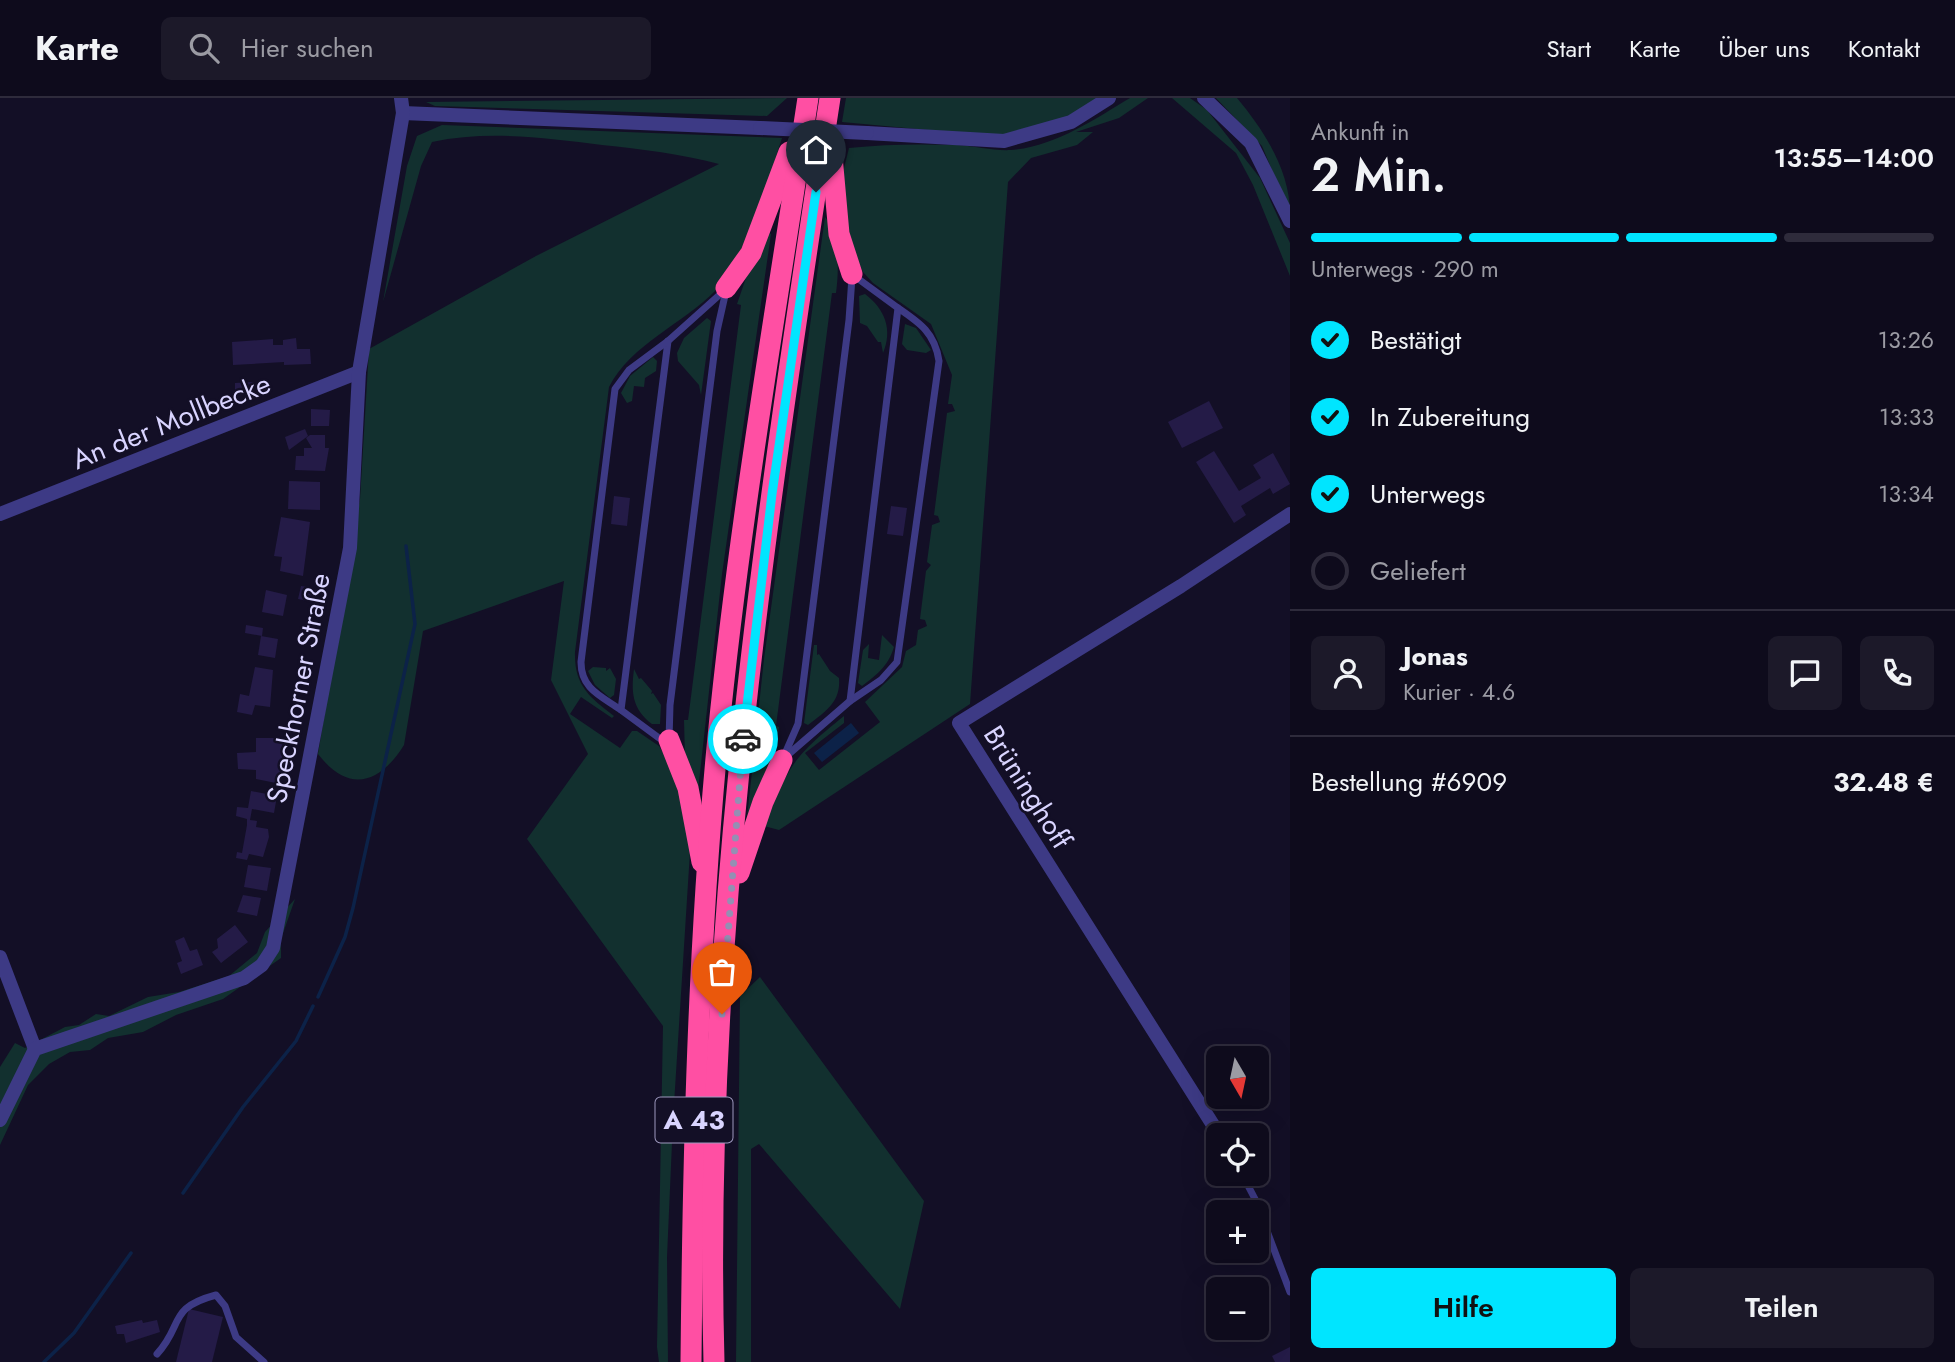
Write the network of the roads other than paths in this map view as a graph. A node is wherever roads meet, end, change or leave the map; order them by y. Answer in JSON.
{"nodes":[{"id":1,"x":1109,"y":98,"type":"edge"},
{"id":2,"x":1203,"y":98,"type":"edge"},
{"id":3,"x":830,"y":100,"type":"edge"},
{"id":4,"x":807,"y":103,"type":"edge"},
{"id":5,"x":402,"y":105,"type":"edge"},
{"id":6,"x":1290,"y":221,"type":"edge"},
{"id":7,"x":852,"y":274,"type":"junction"},
{"id":8,"x":726,"y":288,"type":"junction"},
{"id":9,"x":898,"y":308,"type":"junction"},
{"id":10,"x":668,"y":341,"type":"junction"},
{"id":11,"x":359,"y":372,"type":"junction"},
{"id":12,"x":0,"y":514,"type":"edge"},
{"id":13,"x":1290,"y":514,"type":"edge"},
{"id":14,"x":850,"y":701,"type":"junction"},
{"id":15,"x":621,"y":710,"type":"junction"},
{"id":16,"x":668,"y":740,"type":"junction"},
{"id":17,"x":782,"y":760,"type":"junction"},
{"id":18,"x":707,"y":894,"type":"junction"},
{"id":19,"x":728,"y":912,"type":"junction"},
{"id":20,"x":0,"y":957,"type":"edge"},
{"id":21,"x":35,"y":1049,"type":"junction"},
{"id":22,"x":0,"y":1120,"type":"edge"},
{"id":23,"x":1212,"y":1123,"type":"edge"},
{"id":24,"x":1248,"y":1186,"type":"edge"},
{"id":25,"x":1290,"y":1292,"type":"edge"},
{"id":26,"x":157,"y":1354,"type":"dead end"},
{"id":27,"x":264,"y":1362,"type":"edge"},
{"id":28,"x":691,"y":1362,"type":"edge"},
{"id":29,"x":714,"y":1362,"type":"edge"}],
"edges":[{"from":1,"to":5,"type":"street","bridge":true},
{"from":2,"to":6,"type":"street"},
{"from":3,"to":7,"type":"highway"},
{"from":3,"to":19,"type":"highway","number":"A 43"},
{"from":4,"to":8,"type":"highway"},
{"from":4,"to":18,"type":"highway","number":"A 43"},
{"from":5,"to":11,"type":"street","name":"Speckhorner Straße"},
{"from":7,"to":9,"type":"lane"},
{"from":7,"to":17,"type":"lane"},
{"from":8,"to":10,"type":"lane"},
{"from":8,"to":16,"type":"lane"},
{"from":9,"to":14,"type":"lane"},
{"from":9,"to":14,"type":"lane"},
{"from":10,"to":15,"type":"lane"},
{"from":10,"to":15,"type":"lane"},
{"from":11,"to":12,"type":"street","name":"An der Mollbecke"},
{"from":11,"to":21,"type":"street","name":"Speckhorner Straße"},
{"from":13,"to":23,"type":"street","name":"Brüninghoff"},
{"from":14,"to":17,"type":"lane"},
{"from":15,"to":16,"type":"lane"},
{"from":16,"to":18,"type":"highway"},
{"from":17,"to":19,"type":"highway"},
{"from":18,"to":28,"type":"highway","number":"A 43"},
{"from":19,"to":29,"type":"highway","number":"A 43"},
{"from":20,"to":21,"type":"street"},
{"from":21,"to":22,"type":"street"},
{"from":24,"to":25,"type":"lane"},
{"from":26,"to":27,"type":"lane"}]}
